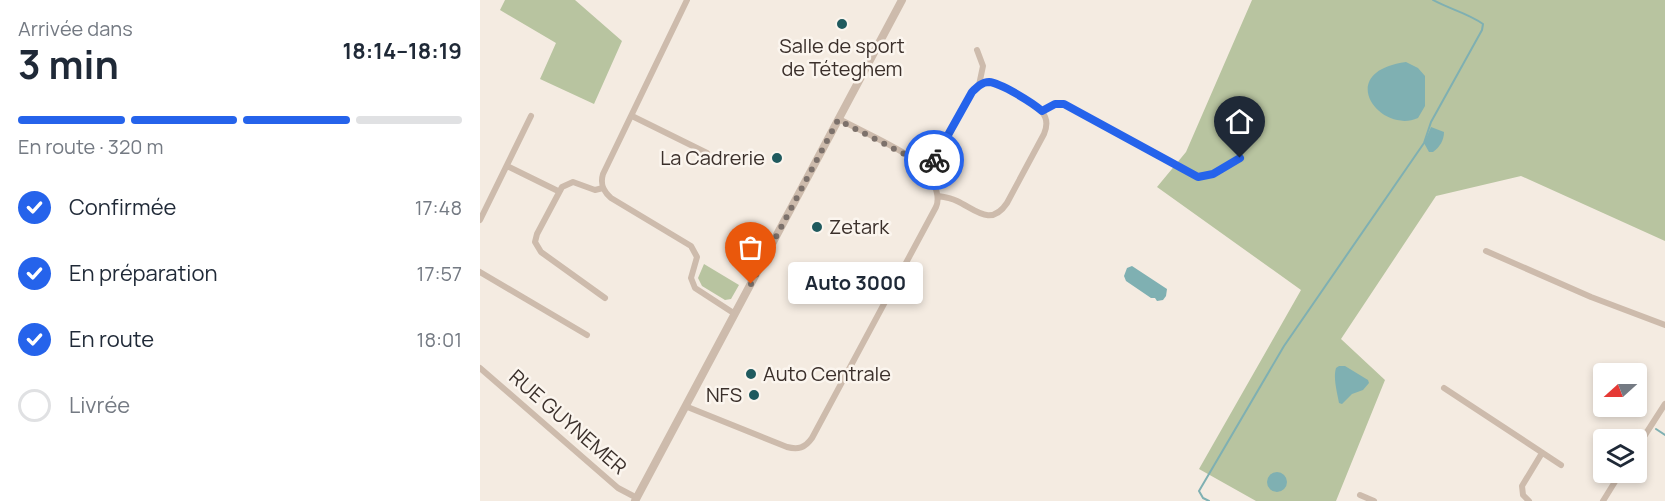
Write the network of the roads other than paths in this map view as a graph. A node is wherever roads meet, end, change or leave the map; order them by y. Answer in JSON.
{"nodes":[{"id":1,"x":687,"y":0,"type":"edge"},
{"id":2,"x":902,"y":0,"type":"edge"},
{"id":3,"x":977,"y":50,"type":"dead end"},
{"id":4,"x":979,"y":85,"type":"junction"},
{"id":5,"x":1042,"y":111,"type":"junction"},
{"id":6,"x":531,"y":116,"type":"dead end"},
{"id":7,"x":632,"y":116,"type":"junction"},
{"id":8,"x":838,"y":120,"type":"junction"},
{"id":9,"x":707,"y":153,"type":"dead end"},
{"id":10,"x":1240,"y":158,"type":"dead end"},
{"id":11,"x":507,"y":165,"type":"junction"},
{"id":12,"x":925,"y":169,"type":"junction"},
{"id":13,"x":603,"y":188,"type":"junction"},
{"id":14,"x":558,"y":191,"type":"junction"},
{"id":15,"x":938,"y":196,"type":"junction"},
{"id":16,"x":480,"y":220,"type":"edge"},
{"id":17,"x":1486,"y":251,"type":"dead end"},
{"id":18,"x":480,"y":272,"type":"edge"},
{"id":19,"x":605,"y":298,"type":"dead end"},
{"id":20,"x":735,"y":314,"type":"junction"},
{"id":21,"x":1665,"y":324,"type":"edge"},
{"id":22,"x":586,"y":334,"type":"dead end"},
{"id":23,"x":480,"y":368,"type":"edge"},
{"id":24,"x":1444,"y":388,"type":"dead end"},
{"id":25,"x":1665,"y":404,"type":"edge"},
{"id":26,"x":685,"y":406,"type":"junction"},
{"id":27,"x":1647,"y":432,"type":"edge"},
{"id":28,"x":1542,"y":453,"type":"junction"},
{"id":29,"x":1561,"y":465,"type":"dead end"},
{"id":30,"x":1615,"y":483,"type":"edge"},
{"id":31,"x":1360,"y":495,"type":"dead end"},
{"id":32,"x":636,"y":499,"type":"edge"},
{"id":33,"x":1374,"y":501,"type":"edge"},
{"id":34,"x":1529,"y":501,"type":"edge"},
{"id":35,"x":1603,"y":501,"type":"edge"}],
"edges":[{"from":1,"to":7,"type":"street"},
{"from":2,"to":8,"type":"street"},
{"from":3,"to":4,"type":"street"},
{"from":4,"to":5,"type":"street"},
{"from":4,"to":12,"type":"street"},
{"from":5,"to":10,"type":"street"},
{"from":5,"to":15,"type":"street"},
{"from":6,"to":11,"type":"street"},
{"from":7,"to":9,"type":"street"},
{"from":7,"to":13,"type":"street"},
{"from":8,"to":12,"type":"street"},
{"from":8,"to":20,"type":"street"},
{"from":11,"to":14,"type":"street"},
{"from":11,"to":16,"type":"street"},
{"from":12,"to":15,"type":"street"},
{"from":13,"to":14,"type":"street"},
{"from":13,"to":20,"type":"street"},
{"from":14,"to":19,"type":"street"},
{"from":15,"to":26,"type":"street"},
{"from":17,"to":21,"type":"street"},
{"from":18,"to":22,"type":"street"},
{"from":20,"to":26,"type":"street"},
{"from":23,"to":32,"type":"street","name":"RUE GUYNEMER"},
{"from":24,"to":28,"type":"street"},
{"from":25,"to":27,"type":"street"},
{"from":26,"to":32,"type":"street"},
{"from":28,"to":29,"type":"street"},
{"from":28,"to":34,"type":"street"},
{"from":30,"to":35,"type":"street"},
{"from":31,"to":33,"type":"street"}]}
